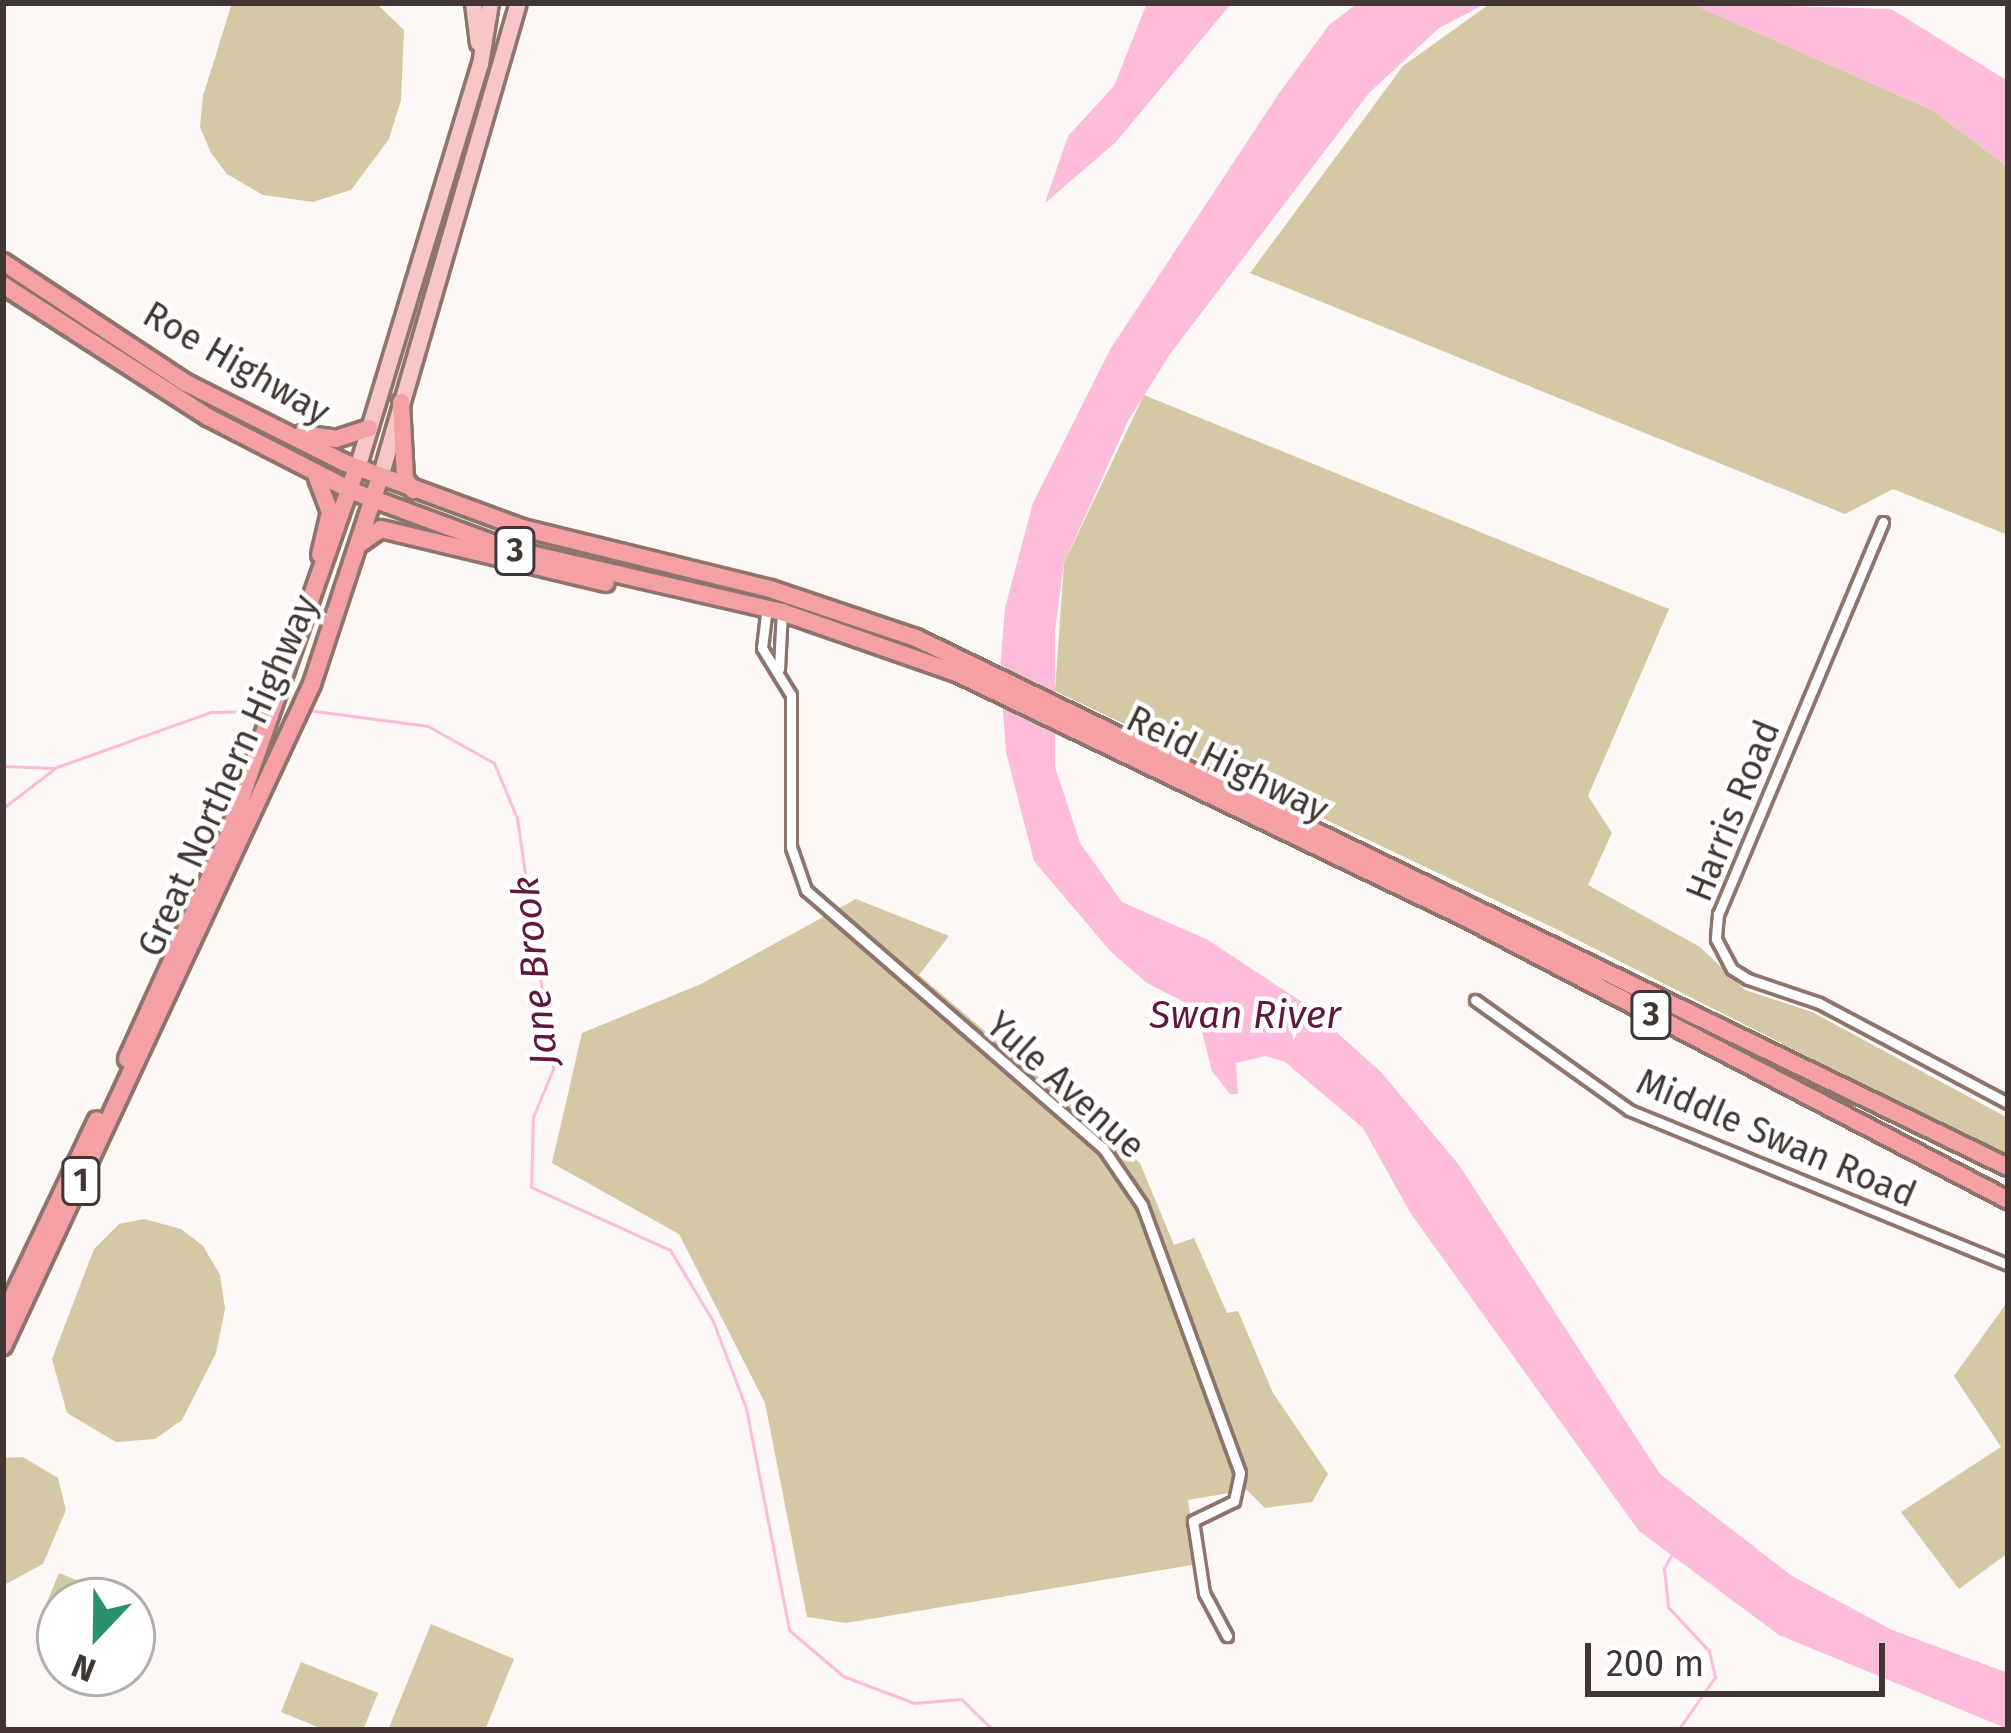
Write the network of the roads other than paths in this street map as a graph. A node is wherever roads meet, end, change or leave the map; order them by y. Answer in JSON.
{"nodes":[{"id":1,"x":473,"y":3,"type":"edge"},
{"id":2,"x":490,"y":3,"type":"edge"},
{"id":3,"x":518,"y":3,"type":"edge"},
{"id":4,"x":480,"y":64,"type":"junction"},
{"id":5,"x":3,"y":262,"type":"edge"},
{"id":6,"x":437,"y":273,"type":"junction"},
{"id":7,"x":3,"y":285,"type":"edge"},
{"id":8,"x":408,"y":292,"type":"junction"},
{"id":9,"x":186,"y":382,"type":"junction"},
{"id":10,"x":401,"y":402,"type":"junction"},
{"id":11,"x":369,"y":428,"type":"junction"},
{"id":12,"x":358,"y":468,"type":"junction"},
{"id":13,"x":307,"y":470,"type":"junction"},
{"id":14,"x":380,"y":477,"type":"junction"},
{"id":15,"x":414,"y":490,"type":"junction"},
{"id":16,"x":352,"y":491,"type":"junction"},
{"id":17,"x":373,"y":501,"type":"junction"},
{"id":18,"x":1883,"y":522,"type":"dead end"},
{"id":19,"x":361,"y":543,"type":"junction"},
{"id":20,"x":643,"y":585,"type":"junction"},
{"id":21,"x":776,"y":601,"type":"junction"},
{"id":22,"x":304,"y":626,"type":"junction"},
{"id":23,"x":779,"y":669,"type":"junction"},
{"id":24,"x":1293,"y":824,"type":"junction"},
{"id":25,"x":1474,"y":1000,"type":"dead end"},
{"id":26,"x":2008,"y":1103,"type":"edge"},
{"id":27,"x":2008,"y":1167,"type":"edge"},
{"id":28,"x":2008,"y":1200,"type":"edge"},
{"id":29,"x":2008,"y":1265,"type":"edge"},
{"id":30,"x":3,"y":1317,"type":"edge"},
{"id":31,"x":3,"y":1346,"type":"edge"},
{"id":32,"x":1227,"y":1636,"type":"dead end"}],
"edges":[{"from":1,"to":4,"type":"main road"},
{"from":2,"to":4,"type":"main road","name":"Great Northern Highway","number":"1"},
{"from":3,"to":6,"type":"main road","name":"Great Northern Highway","number":"1"},
{"from":4,"to":8,"type":"main road","name":"Great Northern Highway","number":"1"},
{"from":5,"to":9,"type":"highway","name":"Roe Highway","number":"3"},
{"from":6,"to":8,"type":"main road"},
{"from":6,"to":10,"type":"main road","name":"Great Northern Highway","number":"1"},
{"from":7,"to":13,"type":"highway","name":"Roe Highway","number":"3"},
{"from":8,"to":11,"type":"main road","name":"Great Northern Highway","number":"1"},
{"from":9,"to":11,"type":"highway"},
{"from":9,"to":12,"type":"highway","name":"Roe Highway","number":"3"},
{"from":10,"to":14,"type":"main road","name":"Great Northern Highway","number":"1"},
{"from":10,"to":15,"type":"highway"},
{"from":11,"to":12,"type":"main road","name":"Great Northern Highway","number":"1"},
{"from":12,"to":14,"type":"highway","name":"Roe Highway","number":"3"},
{"from":12,"to":16,"type":"highway","name":"Great Northern Highway","number":"1"},
{"from":13,"to":16,"type":"highway","name":"Roe Highway","number":"3"},
{"from":13,"to":22,"type":"highway"},
{"from":14,"to":15,"type":"highway","name":"Reid Highway","number":"3"},
{"from":14,"to":17,"type":"highway","name":"Great Northern Highway","number":"1"},
{"from":15,"to":21,"type":"highway","name":"Reid Highway","number":"3"},
{"from":16,"to":17,"type":"highway","name":"Roe Highway","number":"3"},
{"from":16,"to":22,"type":"highway","name":"Great Northern Highway","number":"1"},
{"from":17,"to":19,"type":"highway","name":"Great Northern Highway","number":"1"},
{"from":17,"to":20,"type":"highway","name":"Reid Highway","number":"3"},
{"from":18,"to":26,"type":"street","name":"Harris Road"},
{"from":19,"to":20,"type":"highway"},
{"from":19,"to":31,"type":"highway","name":"Great Northern Highway","number":"1"},
{"from":20,"to":21,"type":"highway","name":"Reid Highway","number":"3"},
{"from":21,"to":23,"type":"street","name":"Yule Avenue"},
{"from":21,"to":23,"type":"street","name":"Yule Avenue"},
{"from":21,"to":24,"type":"highway","name":"Reid Highway","number":"3"},
{"from":22,"to":30,"type":"highway","name":"Great Northern Highway","number":"1"},
{"from":23,"to":32,"type":"street","name":"Yule Avenue"},
{"from":24,"to":27,"type":"highway","name":"Reid Highway","number":"3"},
{"from":24,"to":28,"type":"highway","name":"Reid Highway","number":"3"},
{"from":25,"to":29,"type":"street","name":"Middle Swan Road"}]}
